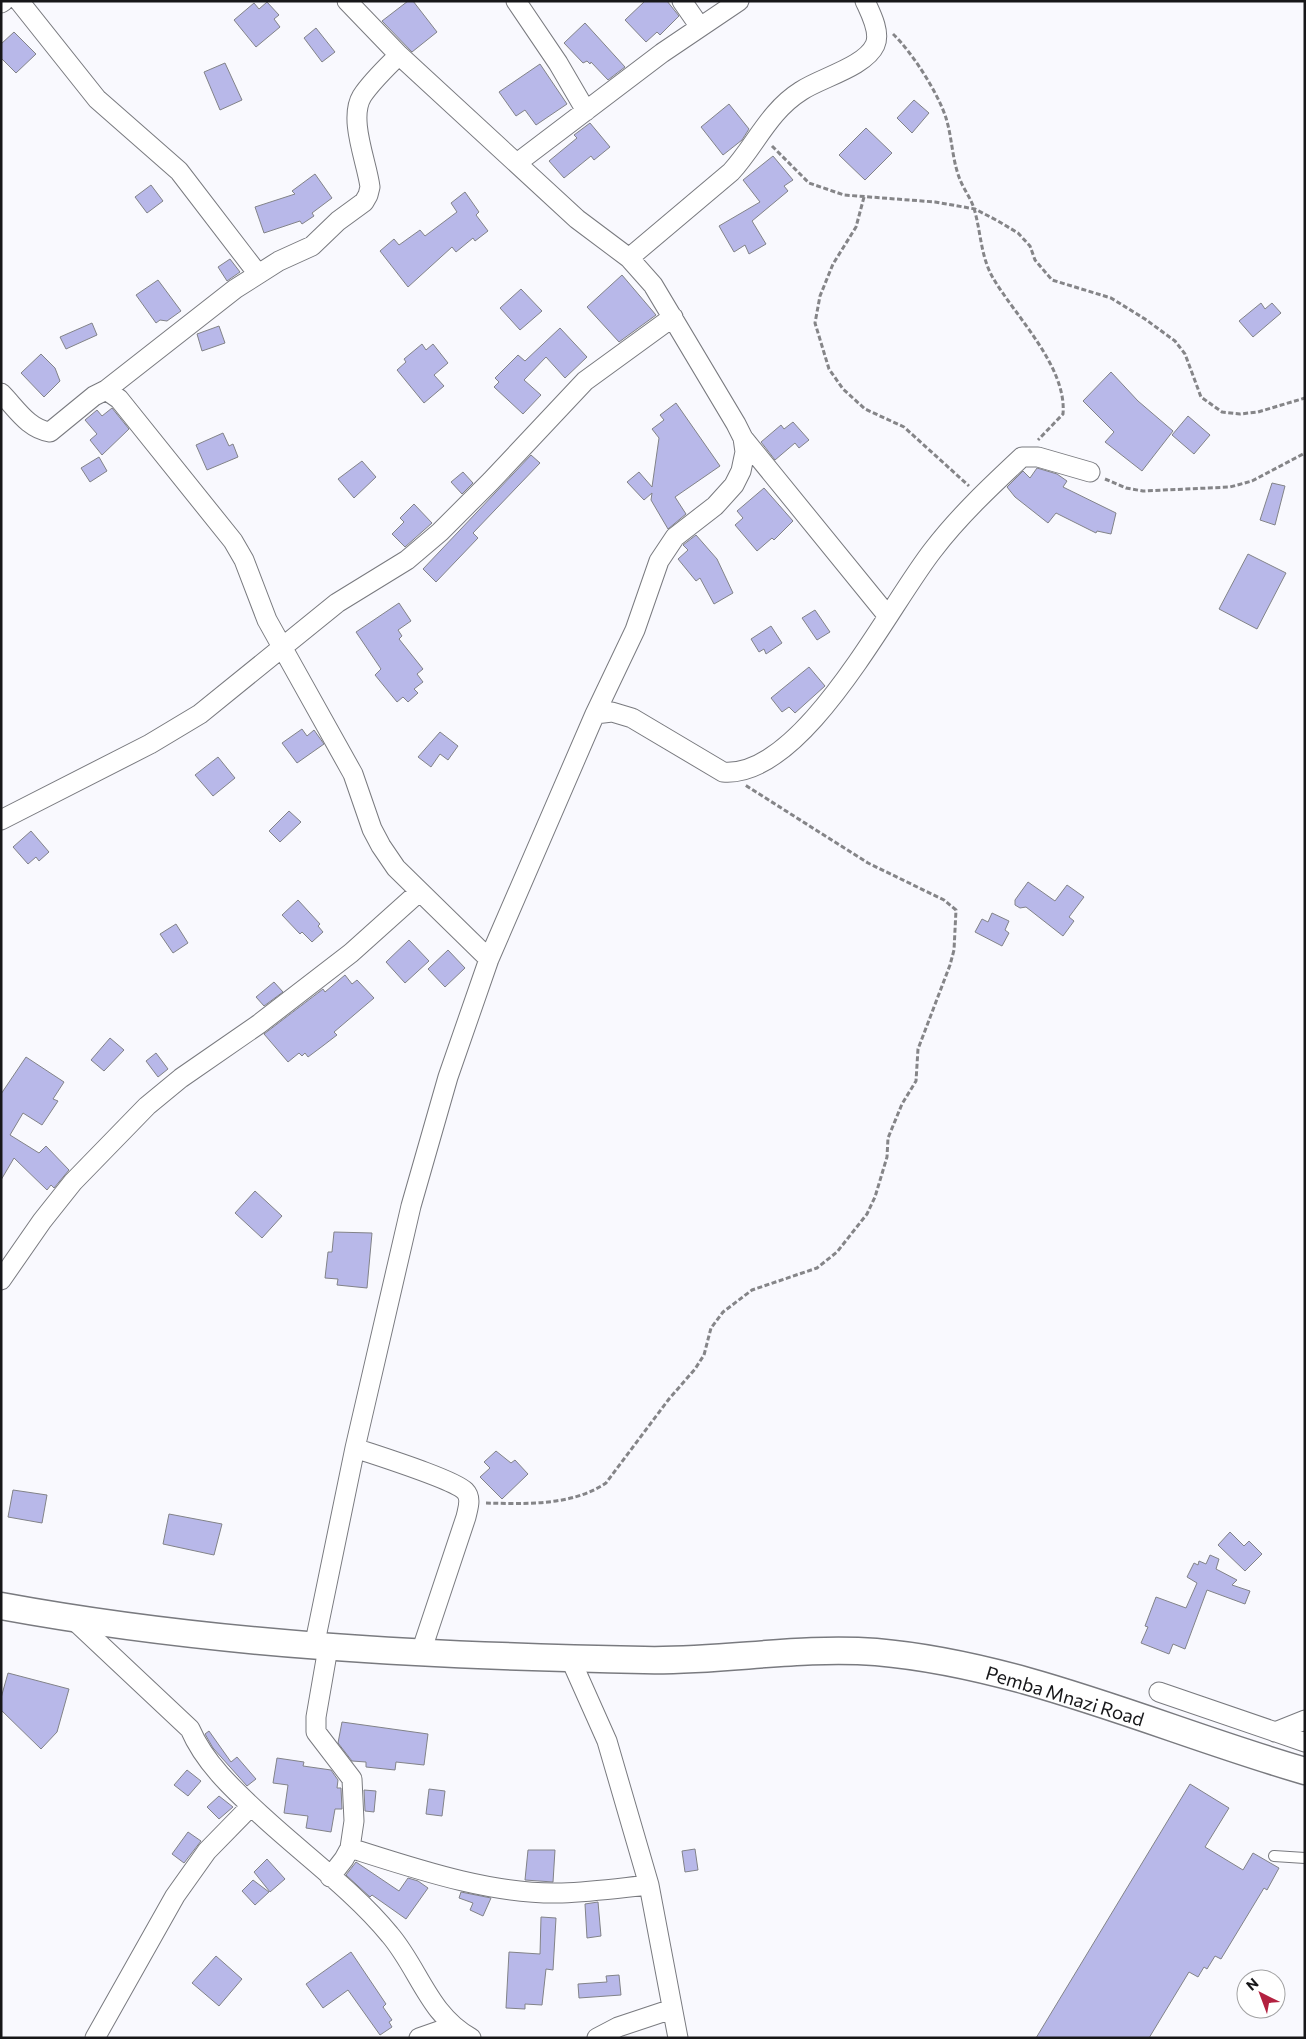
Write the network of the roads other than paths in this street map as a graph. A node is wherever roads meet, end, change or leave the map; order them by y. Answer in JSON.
{"nodes":[{"id":1,"x":19,"y":1,"type":"edge"},
{"id":2,"x":347,"y":1,"type":"edge"},
{"id":3,"x":516,"y":1,"type":"edge"},
{"id":4,"x":682,"y":1,"type":"edge"},
{"id":5,"x":739,"y":1,"type":"edge"},
{"id":6,"x":868,"y":7,"type":"edge"},
{"id":7,"x":700,"y":28,"type":"junction"},
{"id":8,"x":399,"y":56,"type":"junction"},
{"id":9,"x":586,"y":111,"type":"junction"},
{"id":10,"x":517,"y":164,"type":"junction"},
{"id":11,"x":629,"y":258,"type":"junction"},
{"id":12,"x":258,"y":274,"type":"junction"},
{"id":13,"x":673,"y":317,"type":"junction"},
{"id":14,"x":106,"y":390,"type":"junction"},
{"id":15,"x":1,"y":392,"type":"edge"},
{"id":16,"x":743,"y":438,"type":"junction"},
{"id":17,"x":1090,"y":472,"type":"road end"},
{"id":18,"x":888,"y":615,"type":"junction"},
{"id":19,"x":282,"y":648,"type":"junction"},
{"id":20,"x":595,"y":714,"type":"junction"},
{"id":21,"x":1,"y":820,"type":"edge"},
{"id":22,"x":420,"y":892,"type":"junction"},
{"id":23,"x":489,"y":959,"type":"junction"},
{"id":24,"x":1,"y":1280,"type":"edge"},
{"id":25,"x":355,"y":1448,"type":"junction"},
{"id":26,"x":1,"y":1606,"type":"edge"},
{"id":27,"x":74,"y":1620,"type":"junction"},
{"id":28,"x":321,"y":1647,"type":"junction"},
{"id":29,"x":421,"y":1652,"type":"junction"},
{"id":30,"x":570,"y":1658,"type":"junction"},
{"id":31,"x":1159,"y":1692,"type":"dead end"},
{"id":32,"x":1305,"y":1720,"type":"edge"},
{"id":33,"x":1275,"y":1732,"type":"junction"},
{"id":34,"x":1305,"y":1742,"type":"edge"},
{"id":35,"x":1305,"y":1771,"type":"edge"},
{"id":36,"x":251,"y":1806,"type":"junction"},
{"id":37,"x":350,"y":1848,"type":"junction"},
{"id":38,"x":1274,"y":1856,"type":"dead end"},
{"id":39,"x":1305,"y":1858,"type":"edge"},
{"id":40,"x":330,"y":1877,"type":"junction"},
{"id":41,"x":649,"y":1885,"type":"junction"},
{"id":42,"x":432,"y":2002,"type":"junction"},
{"id":43,"x":672,"y":2010,"type":"junction"},
{"id":44,"x":463,"y":2034,"type":"edge"},
{"id":45,"x":420,"y":2037,"type":"edge"},
{"id":46,"x":95,"y":2038,"type":"edge"},
{"id":47,"x":597,"y":2038,"type":"edge"},
{"id":48,"x":678,"y":2038,"type":"edge"}],
"edges":[{"from":1,"to":12,"type":"street"},
{"from":2,"to":8,"type":"street"},
{"from":3,"to":9,"type":"street"},
{"from":4,"to":7,"type":"street"},
{"from":5,"to":7,"type":"street"},
{"from":6,"to":11,"type":"street"},
{"from":7,"to":9,"type":"street"},
{"from":8,"to":10,"type":"street"},
{"from":8,"to":12,"type":"street"},
{"from":9,"to":10,"type":"street"},
{"from":10,"to":11,"type":"street"},
{"from":11,"to":13,"type":"street"},
{"from":12,"to":14,"type":"street"},
{"from":13,"to":16,"type":"street"},
{"from":13,"to":19,"type":"street"},
{"from":14,"to":15,"type":"street"},
{"from":14,"to":19,"type":"street"},
{"from":16,"to":18,"type":"street"},
{"from":16,"to":20,"type":"street"},
{"from":17,"to":18,"type":"street"},
{"from":18,"to":20,"type":"street"},
{"from":19,"to":21,"type":"street"},
{"from":19,"to":22,"type":"street"},
{"from":20,"to":23,"type":"street"},
{"from":22,"to":23,"type":"street"},
{"from":22,"to":24,"type":"street"},
{"from":23,"to":25,"type":"street"},
{"from":25,"to":28,"type":"street"},
{"from":25,"to":29,"type":"street"},
{"from":26,"to":27,"type":"main road","name":"Pemba Mnazi Road"},
{"from":27,"to":28,"type":"main road","name":"Pemba Mnazi Road"},
{"from":27,"to":36,"type":"street"},
{"from":28,"to":29,"type":"main road","name":"Pemba Mnazi Road"},
{"from":28,"to":37,"type":"street"},
{"from":29,"to":30,"type":"main road","name":"Pemba Mnazi Road"},
{"from":30,"to":35,"type":"main road","name":"Pemba Mnazi Road"},
{"from":30,"to":41,"type":"street"},
{"from":31,"to":33,"type":"street"},
{"from":32,"to":33,"type":"street"},
{"from":33,"to":34,"type":"street"},
{"from":36,"to":40,"type":"street"},
{"from":36,"to":46,"type":"street"},
{"from":37,"to":40,"type":"street"},
{"from":37,"to":41,"type":"street"},
{"from":38,"to":39,"type":"lane"},
{"from":40,"to":42,"type":"street"},
{"from":41,"to":43,"type":"street"},
{"from":42,"to":44,"type":"street"},
{"from":42,"to":45,"type":"street"},
{"from":43,"to":47,"type":"street"},
{"from":43,"to":48,"type":"street"},
{"from":44,"to":45,"type":"street"}]}
